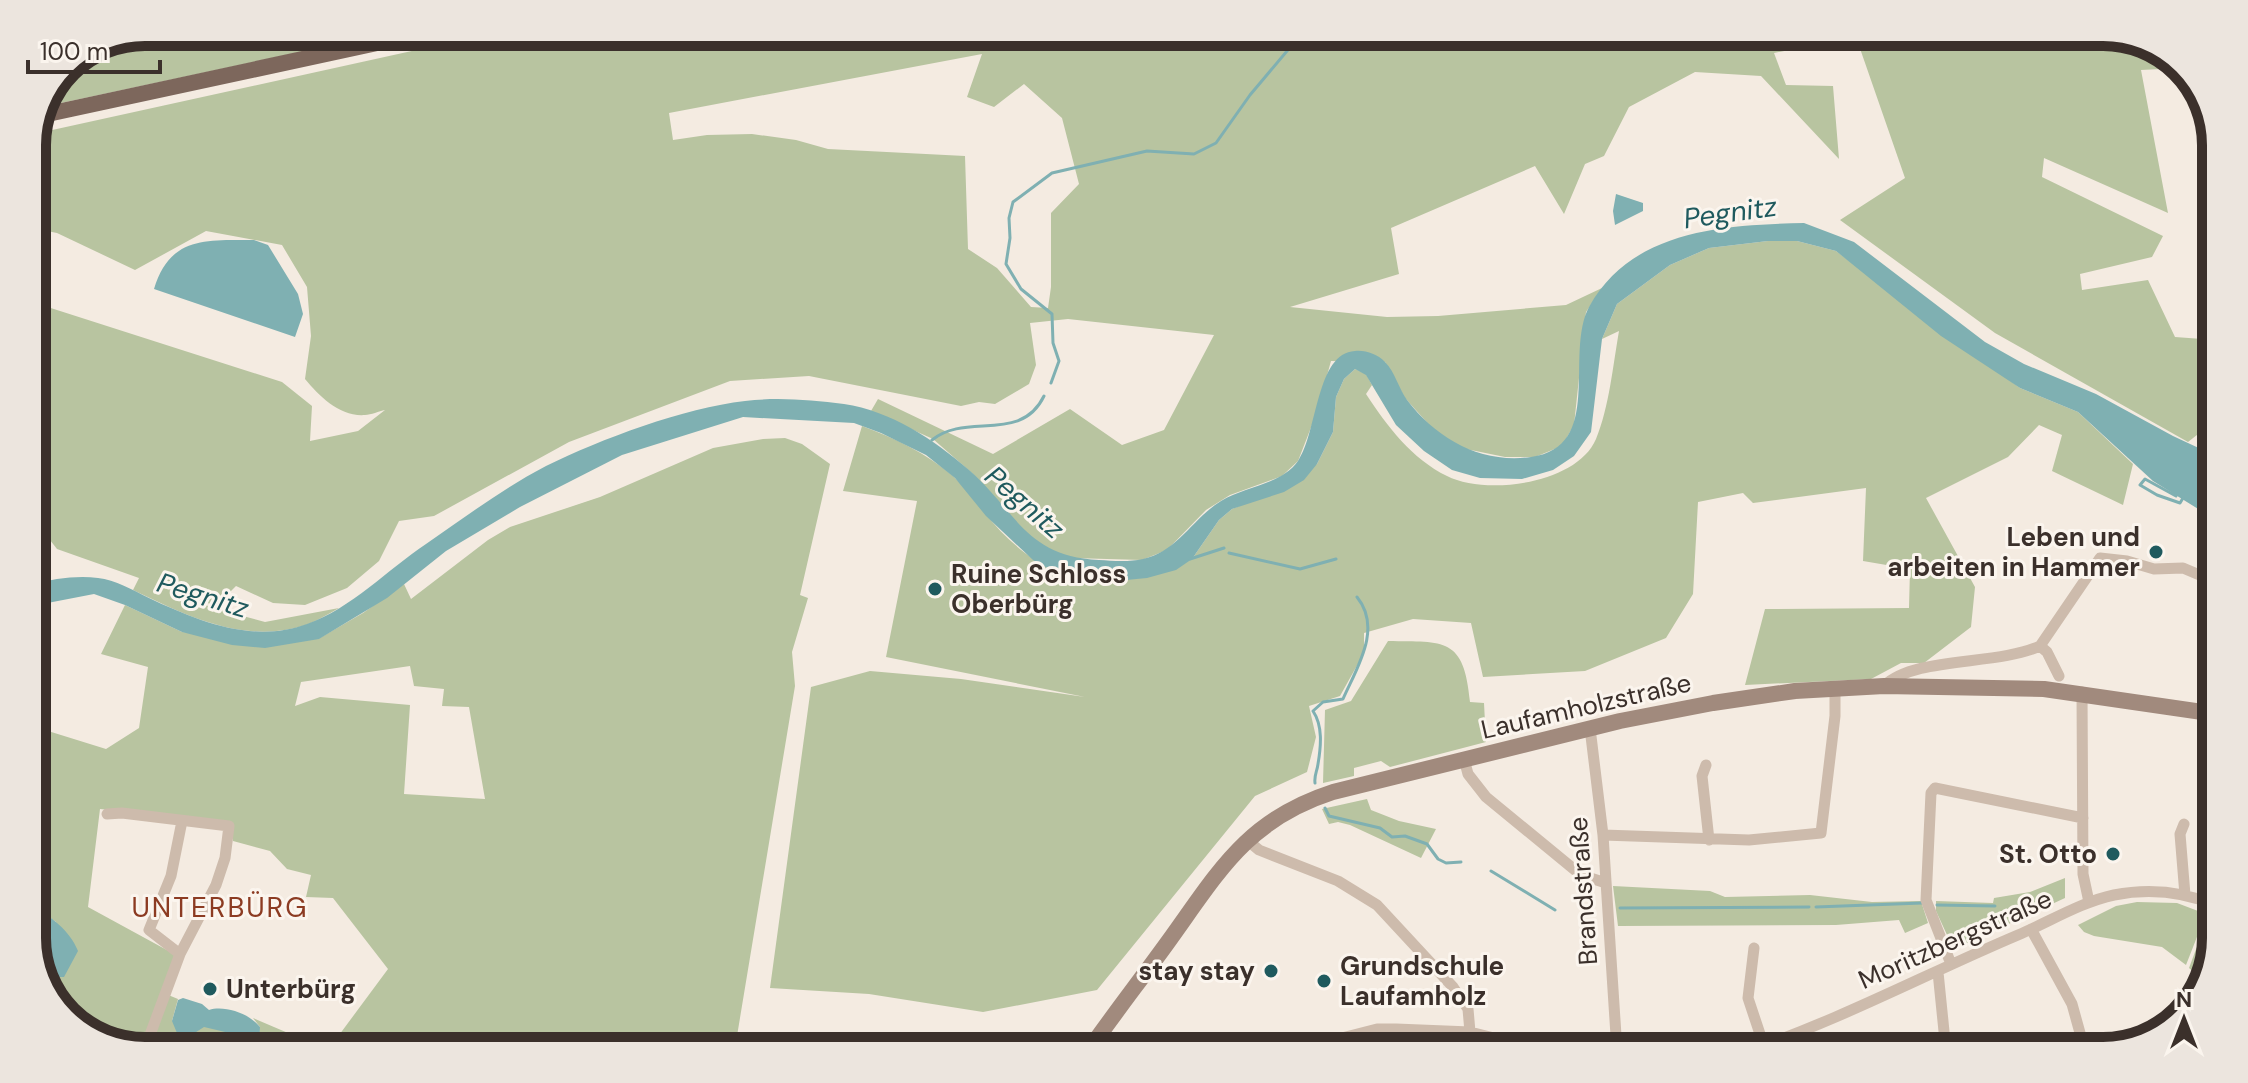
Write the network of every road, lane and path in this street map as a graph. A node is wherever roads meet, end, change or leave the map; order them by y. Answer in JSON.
{"nodes":[{"id":1,"x":363,"y":46,"type":"edge"},
{"id":2,"x":52,"y":113,"type":"edge"},
{"id":3,"x":2202,"y":576,"type":"edge"},
{"id":4,"x":2040,"y":646,"type":"junction"},
{"id":5,"x":2059,"y":676,"type":"dead end"},
{"id":6,"x":1884,"y":686,"type":"junction"},
{"id":7,"x":1835,"y":689,"type":"junction"},
{"id":8,"x":2082,"y":692,"type":"junction"},
{"id":9,"x":2202,"y":712,"type":"edge"},
{"id":10,"x":1590,"y":728,"type":"junction"},
{"id":11,"x":1464,"y":759,"type":"junction"},
{"id":12,"x":1706,"y":765,"type":"dead end"},
{"id":13,"x":107,"y":814,"type":"dead end"},
{"id":14,"x":2083,"y":818,"type":"junction"},
{"id":15,"x":182,"y":821,"type":"junction"},
{"id":16,"x":2184,"y":824,"type":"dead end"},
{"id":17,"x":1603,"y":835,"type":"junction"},
{"id":18,"x":1247,"y":840,"type":"junction"},
{"id":19,"x":1709,"y":840,"type":"junction"},
{"id":20,"x":1606,"y":883,"type":"junction"},
{"id":21,"x":2185,"y":895,"type":"junction"},
{"id":22,"x":2202,"y":900,"type":"edge"},
{"id":23,"x":2089,"y":902,"type":"junction"},
{"id":24,"x":2031,"y":929,"type":"junction"},
{"id":25,"x":1754,"y":948,"type":"dead end"},
{"id":26,"x":180,"y":954,"type":"junction"},
{"id":27,"x":1951,"y":964,"type":"junction"},
{"id":28,"x":1938,"y":972,"type":"junction"},
{"id":29,"x":1470,"y":1032,"type":"junction"},
{"id":30,"x":1351,"y":1036,"type":"joint"},
{"id":31,"x":149,"y":1037,"type":"edge"},
{"id":32,"x":1098,"y":1037,"type":"edge"},
{"id":33,"x":1347,"y":1037,"type":"edge"},
{"id":34,"x":1490,"y":1037,"type":"edge"},
{"id":35,"x":1616,"y":1037,"type":"edge"},
{"id":36,"x":1761,"y":1037,"type":"edge"},
{"id":37,"x":1785,"y":1037,"type":"edge"},
{"id":38,"x":1945,"y":1037,"type":"edge"},
{"id":39,"x":2081,"y":1037,"type":"edge"}],
"edges":[{"from":1,"to":2,"type":"main road"},
{"from":3,"to":4,"type":"street"},
{"from":4,"to":5,"type":"street"},
{"from":4,"to":6,"type":"street"},
{"from":6,"to":7,"type":"main road","name":"Laufamholzstraße"},
{"from":6,"to":8,"type":"main road","name":"Laufamholzstraße"},
{"from":7,"to":10,"type":"main road","name":"Laufamholzstraße"},
{"from":7,"to":19,"type":"street"},
{"from":8,"to":9,"type":"main road","name":"Laufamholzstraße"},
{"from":8,"to":14,"type":"street"},
{"from":10,"to":11,"type":"main road","name":"Laufamholzstraße"},
{"from":10,"to":17,"type":"street","name":"Brandstraße"},
{"from":11,"to":18,"type":"main road","name":"Laufamholzstraße"},
{"from":11,"to":20,"type":"street"},
{"from":12,"to":19,"type":"street"},
{"from":13,"to":15,"type":"street"},
{"from":14,"to":23,"type":"street"},
{"from":14,"to":27,"type":"street"},
{"from":15,"to":26,"type":"street"},
{"from":15,"to":26,"type":"street"},
{"from":16,"to":21,"type":"street"},
{"from":17,"to":19,"type":"street"},
{"from":17,"to":20,"type":"street","name":"Brandstraße"},
{"from":18,"to":29,"type":"street"},
{"from":18,"to":32,"type":"main road","name":"Laufamholzstraße"},
{"from":20,"to":35,"type":"street","name":"Brandstraße"},
{"from":21,"to":22,"type":"street","name":"Moritzbergstraße"},
{"from":21,"to":23,"type":"street","name":"Moritzbergstraße"},
{"from":23,"to":24,"type":"street","name":"Moritzbergstraße"},
{"from":24,"to":27,"type":"street","name":"Moritzbergstraße"},
{"from":24,"to":39,"type":"street"},
{"from":25,"to":36,"type":"street"},
{"from":26,"to":31,"type":"street"},
{"from":27,"to":28,"type":"street","name":"Moritzbergstraße"},
{"from":28,"to":37,"type":"street","name":"Moritzbergstraße"},
{"from":28,"to":38,"type":"street"},
{"from":29,"to":30,"type":"street"},
{"from":29,"to":34,"type":"street"},
{"from":30,"to":33,"type":"street"}]}
